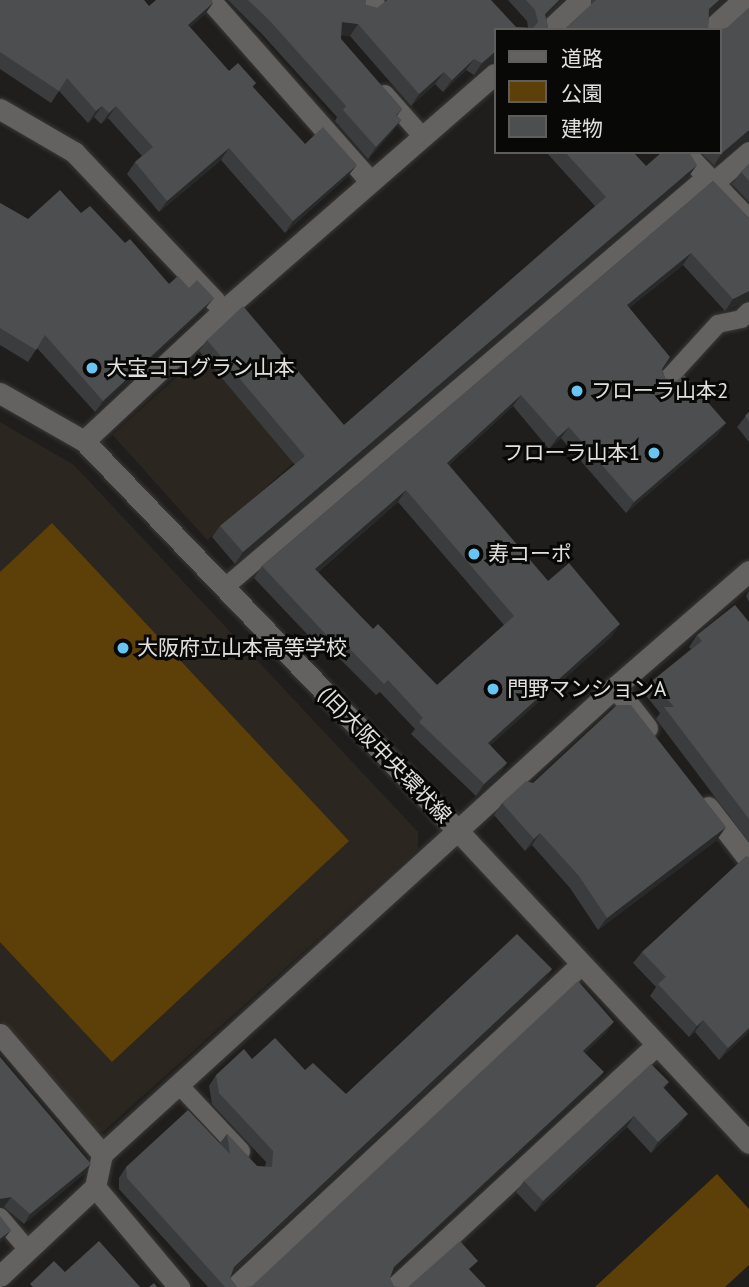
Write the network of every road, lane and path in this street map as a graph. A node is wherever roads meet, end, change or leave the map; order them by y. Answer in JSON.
{"nodes":[{"id":1,"x":210,"y":0,"type":"edge"},
{"id":2,"x":581,"y":0,"type":"edge"},
{"id":3,"x":743,"y":0,"type":"edge"},
{"id":4,"x":551,"y":28,"type":"edge"},
{"id":5,"x":712,"y":28,"type":"edge"},
{"id":6,"x":494,"y":75,"type":"edge"},
{"id":7,"x":377,"y":84,"type":"edge"},
{"id":8,"x":0,"y":109,"type":"edge"},
{"id":9,"x":422,"y":136,"type":"junction"},
{"id":10,"x":749,"y":152,"type":"edge"},
{"id":11,"x":686,"y":154,"type":"edge"},
{"id":12,"x":369,"y":180,"type":"junction"},
{"id":13,"x":710,"y":180,"type":"junction"},
{"id":14,"x":749,"y":220,"type":"edge"},
{"id":15,"x":224,"y":310,"type":"junction"},
{"id":16,"x":749,"y":311,"type":"edge"},
{"id":17,"x":665,"y":382,"type":"edge"},
{"id":18,"x":0,"y":393,"type":"edge"},
{"id":19,"x":84,"y":442,"type":"junction"},
{"id":20,"x":749,"y":571,"type":"edge"},
{"id":21,"x":224,"y":588,"type":"junction"},
{"id":22,"x":724,"y":591,"type":"junction"},
{"id":23,"x":741,"y":614,"type":"edge"},
{"id":24,"x":615,"y":687,"type":"junction"},
{"id":25,"x":657,"y":741,"type":"edge"},
{"id":26,"x":690,"y":784,"type":"edge"},
{"id":27,"x":459,"y":832,"type":"junction"},
{"id":28,"x":749,"y":860,"type":"edge"},
{"id":29,"x":581,"y":964,"type":"junction"},
{"id":30,"x":0,"y":1034,"type":"edge"},
{"id":31,"x":656,"y":1045,"type":"junction"},
{"id":32,"x":180,"y":1085,"type":"junction"},
{"id":33,"x":749,"y":1143,"type":"edge"},
{"id":34,"x":102,"y":1154,"type":"junction"},
{"id":35,"x":257,"y":1170,"type":"edge"},
{"id":36,"x":95,"y":1186,"type":"junction"},
{"id":37,"x":0,"y":1217,"type":"edge"},
{"id":38,"x":28,"y":1250,"type":"junction"},
{"id":39,"x":0,"y":1276,"type":"edge"},
{"id":40,"x":179,"y":1287,"type":"edge"},
{"id":41,"x":235,"y":1287,"type":"edge"},
{"id":42,"x":395,"y":1287,"type":"edge"}],
"edges":[{"from":1,"to":12,"type":"street"},
{"from":2,"to":4,"type":"street"},
{"from":3,"to":5,"type":"street"},
{"from":6,"to":9,"type":"street"},
{"from":7,"to":9,"type":"lane"},
{"from":8,"to":15,"type":"street"},
{"from":9,"to":12,"type":"street"},
{"from":10,"to":13,"type":"street"},
{"from":11,"to":13,"type":"street"},
{"from":12,"to":15,"type":"street"},
{"from":13,"to":14,"type":"street"},
{"from":13,"to":21,"type":"lane"},
{"from":15,"to":19,"type":"street"},
{"from":16,"to":17,"type":"lane"},
{"from":18,"to":19,"type":"street","name":"(旧)大阪中央環状線"},
{"from":19,"to":21,"type":"street","name":"(旧)大阪中央環状線"},
{"from":20,"to":22,"type":"street"},
{"from":21,"to":27,"type":"street","name":"(旧)大阪中央環状線"},
{"from":22,"to":23,"type":"street"},
{"from":22,"to":24,"type":"street"},
{"from":24,"to":25,"type":"street"},
{"from":24,"to":27,"type":"street"},
{"from":26,"to":28,"type":"street"},
{"from":27,"to":29,"type":"street","name":"(旧)大阪中央環状線"},
{"from":27,"to":32,"type":"street"},
{"from":29,"to":31,"type":"street","name":"(旧)大阪中央環状線"},
{"from":29,"to":41,"type":"street"},
{"from":30,"to":34,"type":"street"},
{"from":31,"to":33,"type":"street","name":"(旧)大阪中央環状線"},
{"from":31,"to":42,"type":"street"},
{"from":32,"to":34,"type":"street"},
{"from":32,"to":35,"type":"lane"},
{"from":34,"to":36,"type":"street"},
{"from":36,"to":38,"type":"street"},
{"from":36,"to":40,"type":"street"},
{"from":37,"to":38,"type":"lane"},
{"from":38,"to":39,"type":"street"}]}
